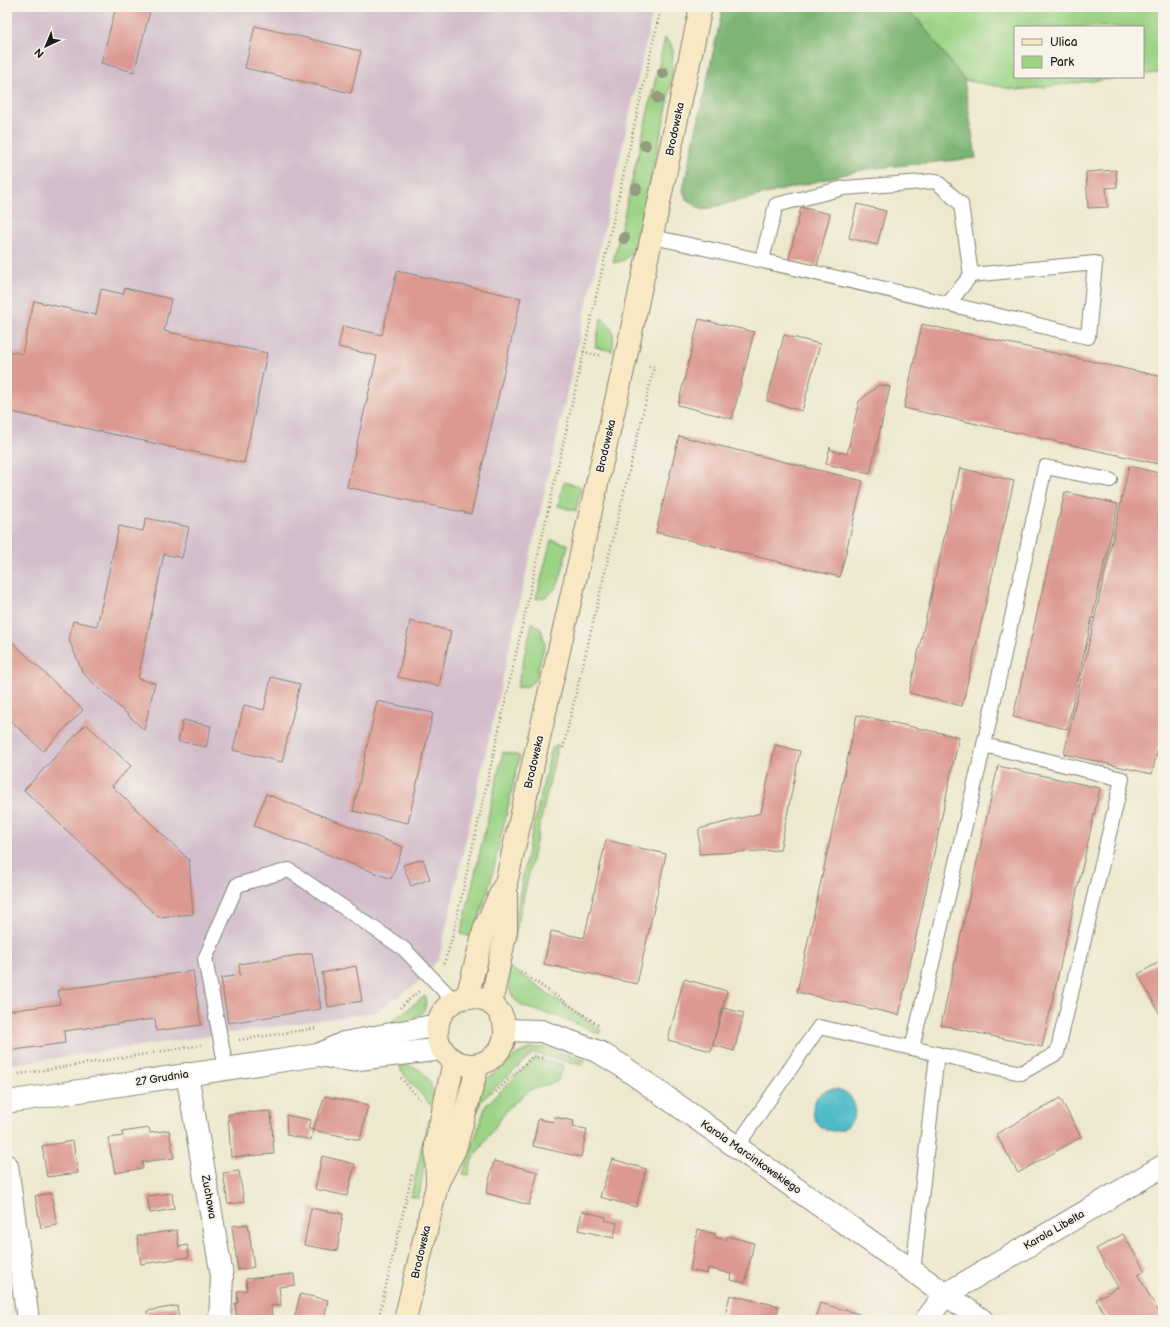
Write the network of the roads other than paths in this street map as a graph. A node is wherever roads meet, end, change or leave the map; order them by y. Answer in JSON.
{"nodes":[{"id":1,"x":701,"y":7,"type":"edge"},
{"id":2,"x":652,"y":237,"type":"junction"},
{"id":3,"x":762,"y":260,"type":"junction"},
{"id":4,"x":970,"y":276,"type":"junction"},
{"id":5,"x":948,"y":304,"type":"junction"},
{"id":6,"x":1110,"y":480,"type":"dead end"},
{"id":7,"x":984,"y":745,"type":"junction"},
{"id":8,"x":506,"y":883,"type":"junction"},
{"id":9,"x":461,"y":999,"type":"junction"},
{"id":10,"x":491,"y":1004,"type":"junction"},
{"id":11,"x":438,"y":1025,"type":"junction"},
{"id":12,"x":505,"y":1030,"type":"junction"},
{"id":13,"x":912,"y":1048,"type":"junction"},
{"id":14,"x":937,"y":1054,"type":"junction"},
{"id":15,"x":318,"y":1055,"type":"junction"},
{"id":16,"x":448,"y":1055,"type":"junction"},
{"id":17,"x":478,"y":1065,"type":"junction"},
{"id":18,"x":226,"y":1068,"type":"junction"},
{"id":19,"x":188,"y":1074,"type":"junction"},
{"id":20,"x":7,"y":1102,"type":"edge"},
{"id":21,"x":737,"y":1146,"type":"junction"},
{"id":22,"x":7,"y":1166,"type":"edge"},
{"id":23,"x":1163,"y":1166,"type":"edge"},
{"id":24,"x":437,"y":1185,"type":"junction"},
{"id":25,"x":913,"y":1272,"type":"junction"},
{"id":26,"x":946,"y":1294,"type":"junction"},
{"id":27,"x":28,"y":1320,"type":"edge"},
{"id":28,"x":220,"y":1320,"type":"edge"},
{"id":29,"x":405,"y":1320,"type":"edge"},
{"id":30,"x":926,"y":1320,"type":"edge"},
{"id":31,"x":982,"y":1320,"type":"edge"}],
"edges":[{"from":1,"to":2,"type":"street","name":"Brodowska"},
{"from":2,"to":3,"type":"lane"},
{"from":2,"to":8,"type":"street","name":"Brodowska"},
{"from":3,"to":4,"type":"lane"},
{"from":3,"to":5,"type":"lane"},
{"from":4,"to":5,"type":"lane"},
{"from":4,"to":5,"type":"lane"},
{"from":6,"to":7,"type":"lane"},
{"from":7,"to":13,"type":"lane"},
{"from":7,"to":14,"type":"lane"},
{"from":8,"to":9,"type":"street","name":"Brodowska"},
{"from":8,"to":10,"type":"street","name":"Brodowska"},
{"from":9,"to":10,"type":"street"},
{"from":9,"to":11,"type":"street"},
{"from":9,"to":18,"type":"lane"},
{"from":10,"to":12,"type":"street"},
{"from":11,"to":15,"type":"street","name":"27 Grudnia"},
{"from":11,"to":16,"type":"street"},
{"from":12,"to":17,"type":"street"},
{"from":12,"to":21,"type":"street","name":"Karola Marcinkowskiego"},
{"from":13,"to":14,"type":"lane"},
{"from":13,"to":21,"type":"lane"},
{"from":14,"to":25,"type":"lane"},
{"from":15,"to":16,"type":"street","name":"27 Grudnia"},
{"from":15,"to":18,"type":"street","name":"27 Grudnia"},
{"from":16,"to":17,"type":"street"},
{"from":16,"to":24,"type":"street","name":"Brodowska"},
{"from":17,"to":24,"type":"street","name":"Brodowska"},
{"from":18,"to":19,"type":"street","name":"27 Grudnia"},
{"from":19,"to":20,"type":"street","name":"27 Grudnia"},
{"from":19,"to":28,"type":"street","name":"Zuchowa"},
{"from":21,"to":25,"type":"street","name":"Karola Marcinkowskiego"},
{"from":22,"to":27,"type":"street"},
{"from":23,"to":26,"type":"street","name":"Karola Libelta"},
{"from":24,"to":29,"type":"street","name":"Brodowska"},
{"from":25,"to":26,"type":"street","name":"Karola Marcinkowskiego"},
{"from":26,"to":30,"type":"street"},
{"from":26,"to":31,"type":"street","name":"Karola Marcinkowskiego"}]}
